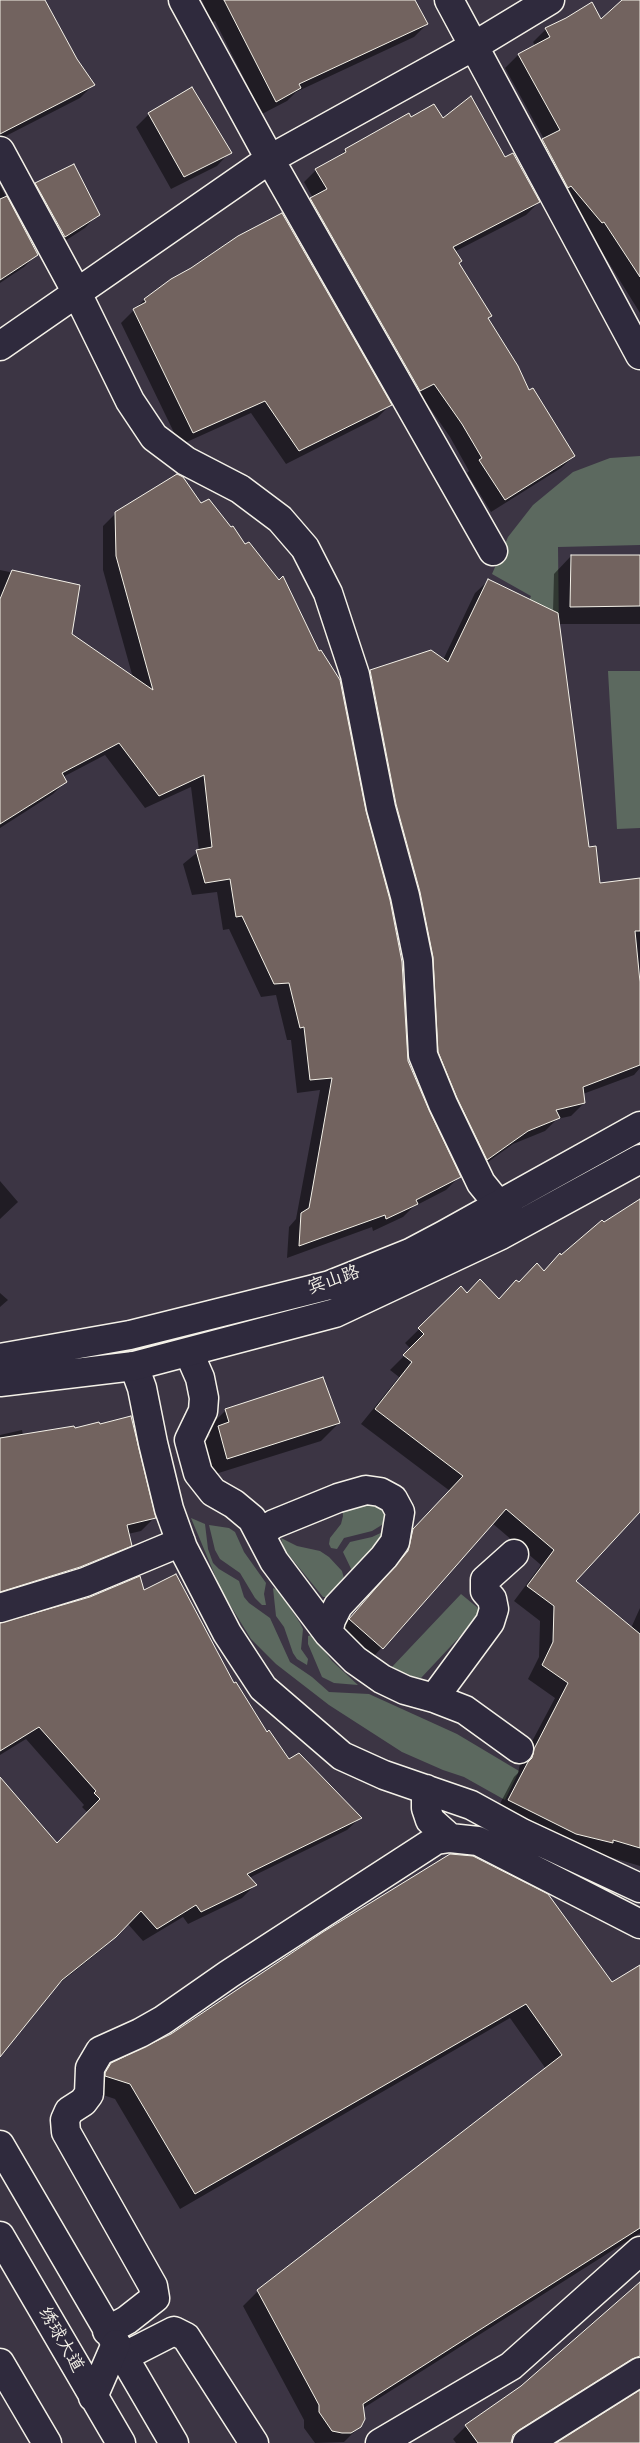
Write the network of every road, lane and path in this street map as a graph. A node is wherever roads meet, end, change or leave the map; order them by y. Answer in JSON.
{"nodes":[{"id":1,"x":183,"y":0,"type":"edge"},
{"id":2,"x":449,"y":0,"type":"edge"},
{"id":3,"x":550,"y":0,"type":"edge"},
{"id":4,"x":474,"y":46,"type":"junction"},
{"id":5,"x":0,"y":151,"type":"edge"},
{"id":6,"x":270,"y":159,"type":"junction"},
{"id":7,"x":77,"y":293,"type":"junction"},
{"id":8,"x":0,"y":346,"type":"edge"},
{"id":9,"x":640,"y":355,"type":"edge"},
{"id":10,"x":493,"y":551,"type":"dead end"},
{"id":11,"x":640,"y":1126,"type":"edge"},
{"id":12,"x":640,"y":1159,"type":"edge"},
{"id":13,"x":498,"y":1204,"type":"junction"},
{"id":14,"x":189,"y":1353,"type":"junction"},
{"id":15,"x":0,"y":1358,"type":"edge"},
{"id":16,"x":134,"y":1366,"type":"junction"},
{"id":17,"x":0,"y":1382,"type":"edge"},
{"id":18,"x":260,"y":1533,"type":"junction"},
{"id":19,"x":181,"y":1542,"type":"junction"},
{"id":20,"x":514,"y":1554,"type":"dead end"},
{"id":21,"x":0,"y":1608,"type":"edge"},
{"id":22,"x":328,"y":1634,"type":"junction"},
{"id":23,"x":434,"y":1698,"type":"junction"},
{"id":24,"x":519,"y":1749,"type":"dead end"},
{"id":25,"x":426,"y":1789,"type":"junction"},
{"id":26,"x":450,"y":1838,"type":"junction"},
{"id":27,"x":640,"y":1888,"type":"edge"},
{"id":28,"x":640,"y":1924,"type":"edge"},
{"id":29,"x":0,"y":2145,"type":"edge"},
{"id":30,"x":0,"y":2236,"type":"edge"},
{"id":31,"x":640,"y":2251,"type":"edge"},
{"id":32,"x":115,"y":2344,"type":"junction"},
{"id":33,"x":0,"y":2363,"type":"edge"},
{"id":34,"x":640,"y":2372,"type":"edge"},
{"id":35,"x":93,"y":2397,"type":"junction"},
{"id":36,"x":47,"y":2443,"type":"edge"},
{"id":37,"x":120,"y":2443,"type":"edge"},
{"id":38,"x":174,"y":2443,"type":"edge"},
{"id":39,"x":254,"y":2443,"type":"edge"},
{"id":40,"x":380,"y":2443,"type":"edge"},
{"id":41,"x":527,"y":2443,"type":"edge"}],
"edges":[{"from":1,"to":6,"type":"street"},
{"from":2,"to":4,"type":"street"},
{"from":3,"to":4,"type":"street"},
{"from":4,"to":6,"type":"street"},
{"from":4,"to":9,"type":"street"},
{"from":5,"to":7,"type":"street"},
{"from":6,"to":7,"type":"street"},
{"from":6,"to":10,"type":"street"},
{"from":7,"to":8,"type":"street"},
{"from":7,"to":13,"type":"street"},
{"from":11,"to":13,"type":"street","name":"宾山路"},
{"from":12,"to":14,"type":"street","name":"宾山路"},
{"from":13,"to":15,"type":"street","name":"宾山路"},
{"from":14,"to":16,"type":"street","name":"宾山路"},
{"from":14,"to":18,"type":"street"},
{"from":16,"to":17,"type":"street","name":"宾山路"},
{"from":16,"to":19,"type":"street"},
{"from":18,"to":22,"type":"street"},
{"from":18,"to":22,"type":"street"},
{"from":19,"to":21,"type":"street"},
{"from":19,"to":25,"type":"street"},
{"from":20,"to":23,"type":"street"},
{"from":22,"to":23,"type":"street"},
{"from":23,"to":24,"type":"street"},
{"from":25,"to":26,"type":"street"},
{"from":25,"to":27,"type":"street"},
{"from":26,"to":28,"type":"street"},
{"from":26,"to":32,"type":"street"},
{"from":29,"to":32,"type":"street"},
{"from":30,"to":35,"type":"street","name":"绣球大道"},
{"from":31,"to":40,"type":"street"},
{"from":32,"to":35,"type":"street"},
{"from":32,"to":38,"type":"street"},
{"from":32,"to":39,"type":"street"},
{"from":33,"to":36,"type":"street"},
{"from":34,"to":41,"type":"street"},
{"from":35,"to":37,"type":"street","name":"绣球大道"}]}
